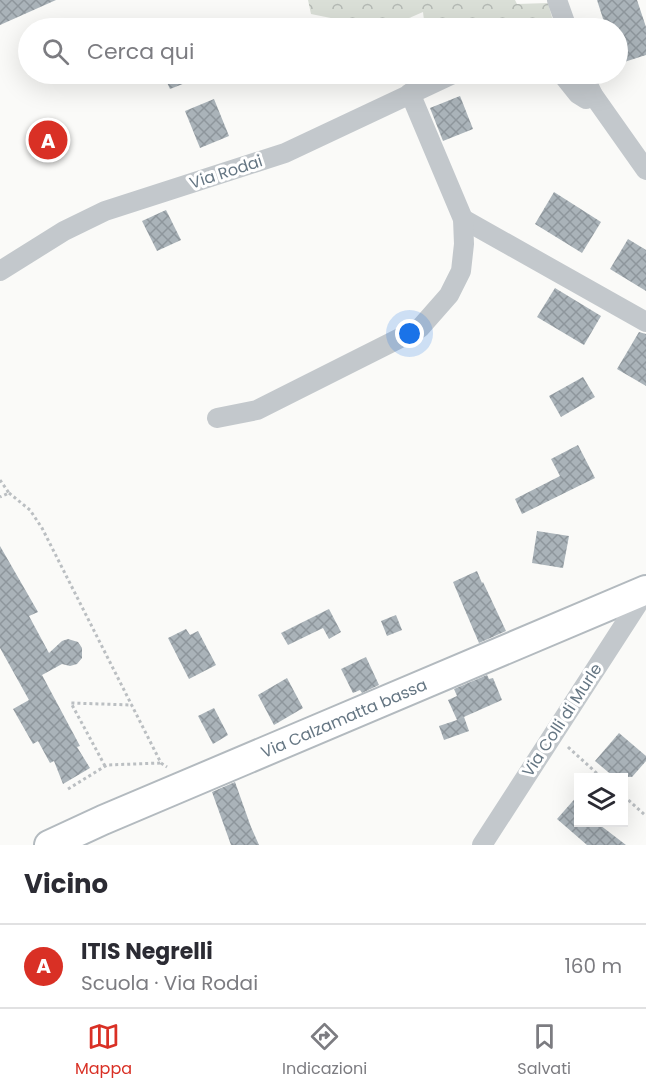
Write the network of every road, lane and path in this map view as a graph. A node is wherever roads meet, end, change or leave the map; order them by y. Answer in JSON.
{"nodes":[{"id":1,"x":557,"y":0,"type":"edge"},
{"id":2,"x":563,"y":18,"type":"edge"},
{"id":3,"x":430,"y":84,"type":"edge"},
{"id":4,"x":570,"y":84,"type":"edge"},
{"id":5,"x":588,"y":84,"type":"edge"},
{"id":6,"x":410,"y":93,"type":"junction"},
{"id":7,"x":593,"y":95,"type":"junction"},
{"id":8,"x":646,"y":170,"type":"edge"},
{"id":9,"x":464,"y":219,"type":"junction"},
{"id":10,"x":0,"y":271,"type":"edge"},
{"id":11,"x":646,"y":322,"type":"edge"},
{"id":12,"x":217,"y":418,"type":"dead end"},
{"id":13,"x":0,"y":480,"type":"edge"},
{"id":14,"x":9,"y":493,"type":"junction"},
{"id":15,"x":0,"y":497,"type":"edge"},
{"id":16,"x":643,"y":592,"type":"edge"},
{"id":17,"x":132,"y":705,"type":"junction"},
{"id":18,"x":553,"y":734,"type":"junction"},
{"id":19,"x":161,"y":763,"type":"junction"},
{"id":20,"x":105,"y":766,"type":"junction"},
{"id":21,"x":597,"y":773,"type":"edge"},
{"id":22,"x":189,"y":784,"type":"junction"},
{"id":23,"x":68,"y":789,"type":"dead end"},
{"id":24,"x":628,"y":800,"type":"edge"},
{"id":25,"x":646,"y":816,"type":"edge"},
{"id":26,"x":50,"y":845,"type":"edge"},
{"id":27,"x":482,"y":845,"type":"edge"}],
"edges":[{"from":1,"to":2,"type":"street"},
{"from":3,"to":6,"type":"street","name":"Via Rodai"},
{"from":4,"to":7,"type":"street"},
{"from":5,"to":7,"type":"street"},
{"from":6,"to":9,"type":"street"},
{"from":6,"to":10,"type":"street","name":"Via Rodai"},
{"from":7,"to":8,"type":"street"},
{"from":9,"to":11,"type":"street"},
{"from":9,"to":12,"type":"street"},
{"from":13,"to":14,"type":"path"},
{"from":14,"to":15,"type":"path"},
{"from":14,"to":17,"type":"path"},
{"from":16,"to":18,"type":"street","name":"Via Colli di Murle"},
{"from":16,"to":22,"type":"street","name":"Via Calzamatta bassa"},
{"from":17,"to":19,"type":"path"},
{"from":17,"to":20,"type":"path"},
{"from":18,"to":21,"type":"path"},
{"from":18,"to":27,"type":"street","name":"Via Colli di Murle"},
{"from":19,"to":20,"type":"path"},
{"from":19,"to":22,"type":"path"},
{"from":20,"to":23,"type":"path"},
{"from":22,"to":26,"type":"street","name":"Via Calzamatta bassa"},
{"from":24,"to":25,"type":"path"}]}
